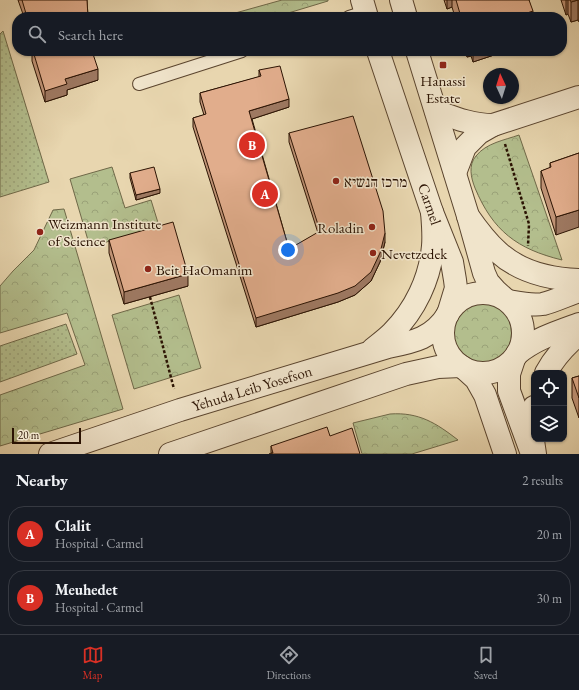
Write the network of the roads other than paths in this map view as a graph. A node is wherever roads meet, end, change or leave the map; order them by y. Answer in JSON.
{"nodes":[{"id":1,"x":400,"y":0,"type":"edge"},
{"id":2,"x":404,"y":12,"type":"edge"},
{"id":3,"x":226,"y":56,"type":"edge"},
{"id":4,"x":380,"y":56,"type":"edge"},
{"id":5,"x":419,"y":56,"type":"edge"},
{"id":6,"x":138,"y":84,"type":"dead end"},
{"id":7,"x":579,"y":97,"type":"edge"},
{"id":8,"x":436,"y":111,"type":"junction"},
{"id":9,"x":496,"y":124,"type":"junction"},
{"id":10,"x":455,"y":173,"type":"junction"},
{"id":11,"x":432,"y":212,"type":"junction"},
{"id":12,"x":468,"y":216,"type":"junction"},
{"id":13,"x":579,"y":280,"type":"edge"},
{"id":14,"x":579,"y":291,"type":"edge"},
{"id":15,"x":506,"y":300,"type":"junction"},
{"id":16,"x":448,"y":313,"type":"junction"},
{"id":17,"x":579,"y":324,"type":"edge"},
{"id":18,"x":579,"y":334,"type":"edge"},
{"id":19,"x":368,"y":353,"type":"junction"},
{"id":20,"x":516,"y":357,"type":"junction"},
{"id":21,"x":463,"y":368,"type":"junction"},
{"id":22,"x":548,"y":370,"type":"edge"},
{"id":23,"x":533,"y":442,"type":"edge"},
{"id":24,"x":50,"y":454,"type":"edge"},
{"id":25,"x":170,"y":454,"type":"edge"},
{"id":26,"x":505,"y":454,"type":"edge"},
{"id":27,"x":532,"y":454,"type":"edge"},
{"id":28,"x":535,"y":454,"type":"edge"}],
"edges":[{"from":1,"to":2,"type":"street"},
{"from":3,"to":6,"type":"lane"},
{"from":4,"to":11,"type":"street","name":"Carmel"},
{"from":5,"to":8,"type":"street"},
{"from":7,"to":9,"type":"street"},
{"from":8,"to":9,"type":"street"},
{"from":8,"to":10,"type":"street"},
{"from":9,"to":10,"type":"street"},
{"from":10,"to":12,"type":"street"},
{"from":11,"to":16,"type":"street","name":"Carmel"},
{"from":11,"to":19,"type":"street"},
{"from":12,"to":13,"type":"street"},
{"from":12,"to":15,"type":"street"},
{"from":14,"to":15,"type":"street"},
{"from":15,"to":16,"type":"street"},
{"from":15,"to":20,"type":"street"},
{"from":16,"to":19,"type":"street","name":"Yehuda Leib Yosefson"},
{"from":16,"to":21,"type":"street"},
{"from":17,"to":20,"type":"street"},
{"from":18,"to":22,"type":"street"},
{"from":19,"to":24,"type":"street","name":"Yehuda Leib Yosefson"},
{"from":20,"to":21,"type":"street"},
{"from":20,"to":27,"type":"street"},
{"from":21,"to":25,"type":"street"},
{"from":21,"to":26,"type":"street"},
{"from":23,"to":28,"type":"street"}]}
